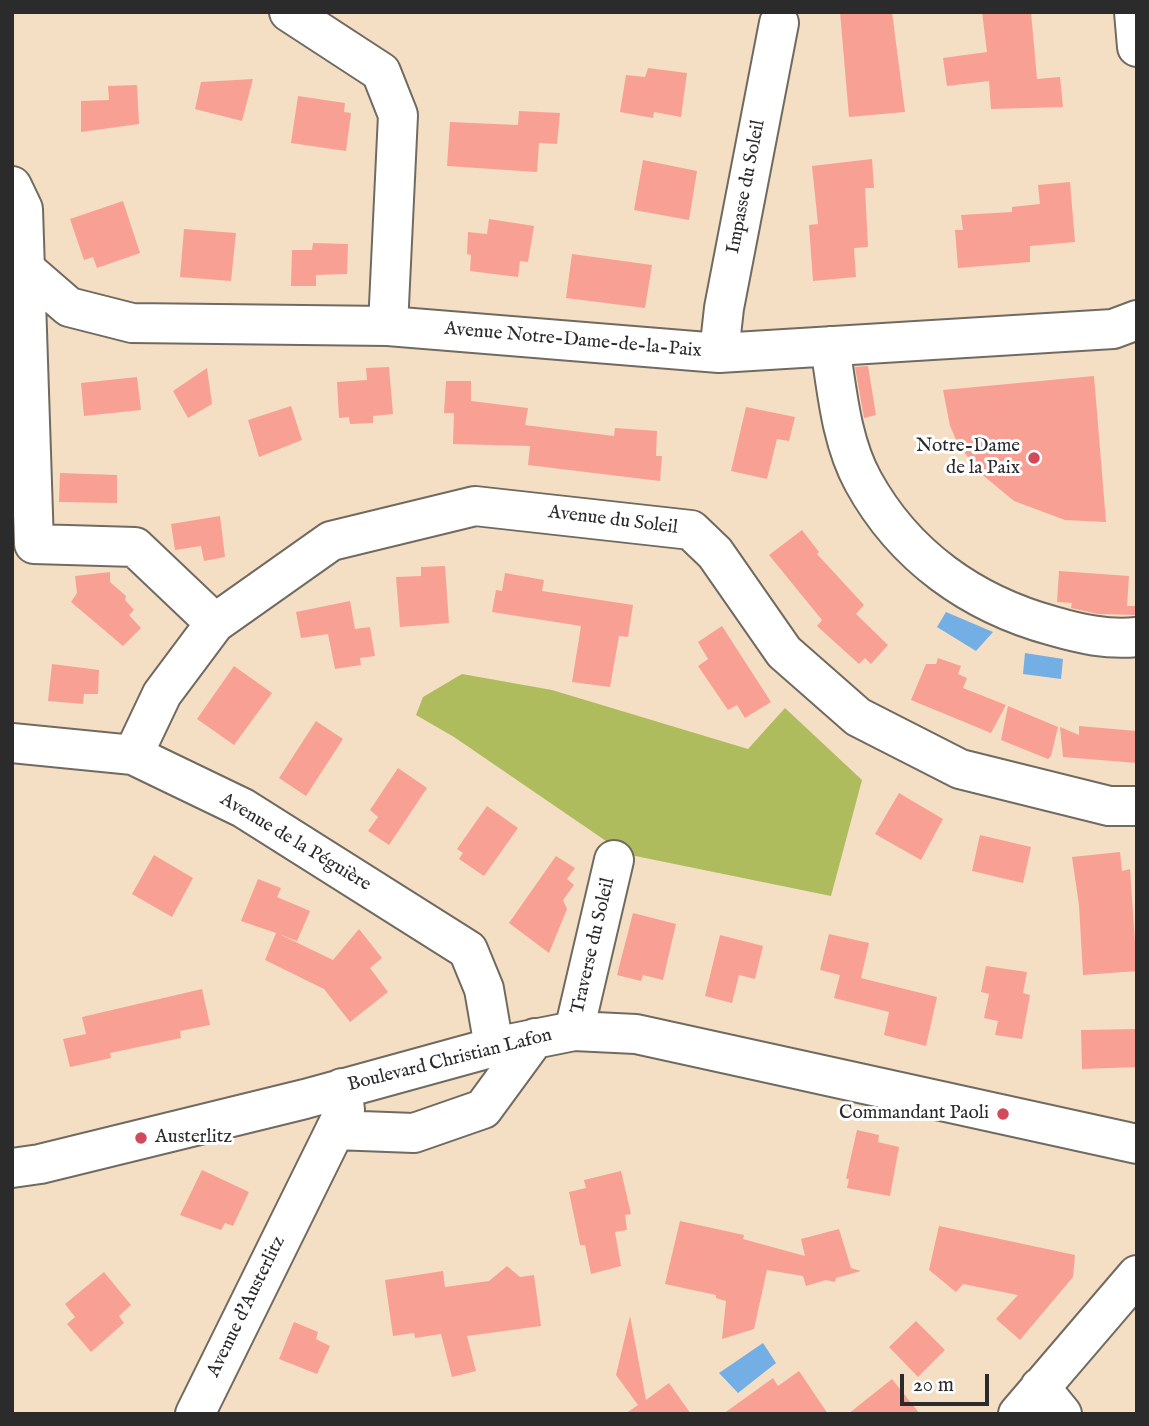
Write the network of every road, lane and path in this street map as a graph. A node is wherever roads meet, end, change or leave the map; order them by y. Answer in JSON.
{"nodes":[{"id":1,"x":289,"y":12,"type":"edge"},
{"id":2,"x":1133,"y":12,"type":"edge"},
{"id":3,"x":779,"y":23,"type":"dead end"},
{"id":4,"x":1137,"y":47,"type":"edge"},
{"id":5,"x":12,"y":187,"type":"edge"},
{"id":6,"x":24,"y":268,"type":"junction"},
{"id":7,"x":1137,"y":320,"type":"edge"},
{"id":8,"x":388,"y":326,"type":"junction"},
{"id":9,"x":830,"y":346,"type":"junction"},
{"id":10,"x":719,"y":353,"type":"junction"},
{"id":11,"x":215,"y":623,"type":"junction"},
{"id":12,"x":1137,"y":637,"type":"edge"},
{"id":13,"x":12,"y":743,"type":"edge"},
{"id":14,"x":133,"y":755,"type":"junction"},
{"id":15,"x":1137,"y":806,"type":"edge"},
{"id":16,"x":614,"y":860,"type":"dead end"},
{"id":17,"x":574,"y":1031,"type":"junction"},
{"id":18,"x":535,"y":1038,"type":"junction"},
{"id":19,"x":494,"y":1047,"type":"junction"},
{"id":20,"x":342,"y":1088,"type":"junction"},
{"id":21,"x":305,"y":1099,"type":"junction"},
{"id":22,"x":335,"y":1130,"type":"junction"},
{"id":23,"x":1137,"y":1144,"type":"edge"},
{"id":24,"x":12,"y":1168,"type":"edge"},
{"id":25,"x":298,"y":1201,"type":"junction"},
{"id":26,"x":1137,"y":1275,"type":"edge"},
{"id":27,"x":1040,"y":1405,"type":"edge"},
{"id":28,"x":195,"y":1414,"type":"edge"}],
"edges":[{"from":1,"to":8,"type":"street"},
{"from":2,"to":4,"type":"street"},
{"from":3,"to":10,"type":"street","name":"Impasse du Soleil"},
{"from":5,"to":6,"type":"street"},
{"from":6,"to":8,"type":"street","name":"Avenue Notre-Dame-de-la-Paix"},
{"from":6,"to":11,"type":"street"},
{"from":7,"to":9,"type":"street","name":"Avenue Notre-Dame-de-la-Paix"},
{"from":8,"to":10,"type":"street","name":"Avenue Notre-Dame-de-la-Paix"},
{"from":9,"to":10,"type":"street","name":"Avenue Notre-Dame-de-la-Paix"},
{"from":9,"to":12,"type":"street"},
{"from":11,"to":14,"type":"street","name":"Avenue du Soleil"},
{"from":11,"to":15,"type":"street","name":"Avenue du Soleil"},
{"from":13,"to":14,"type":"street","name":"Avenue de la Péguière"},
{"from":14,"to":19,"type":"street","name":"Avenue de la Péguière"},
{"from":16,"to":17,"type":"street","name":"Traverse du Soleil"},
{"from":17,"to":18,"type":"street","name":"Boulevard Christian Lafon"},
{"from":17,"to":23,"type":"street","name":"Boulevard Christian Lafon"},
{"from":18,"to":19,"type":"street","name":"Boulevard Christian Lafon"},
{"from":18,"to":22,"type":"street"},
{"from":19,"to":20,"type":"street","name":"Boulevard Christian Lafon"},
{"from":20,"to":21,"type":"street","name":"Boulevard Christian Lafon"},
{"from":20,"to":22,"type":"street","name":"Avenue d'Austerlitz"},
{"from":21,"to":24,"type":"street","name":"Boulevard Christian Lafon"},
{"from":21,"to":25,"type":"street","name":"Avenue d'Austerlitz"},
{"from":22,"to":25,"type":"street","name":"Avenue d'Austerlitz"},
{"from":25,"to":28,"type":"street","name":"Avenue d'Austerlitz"},
{"from":26,"to":27,"type":"street"}]}
